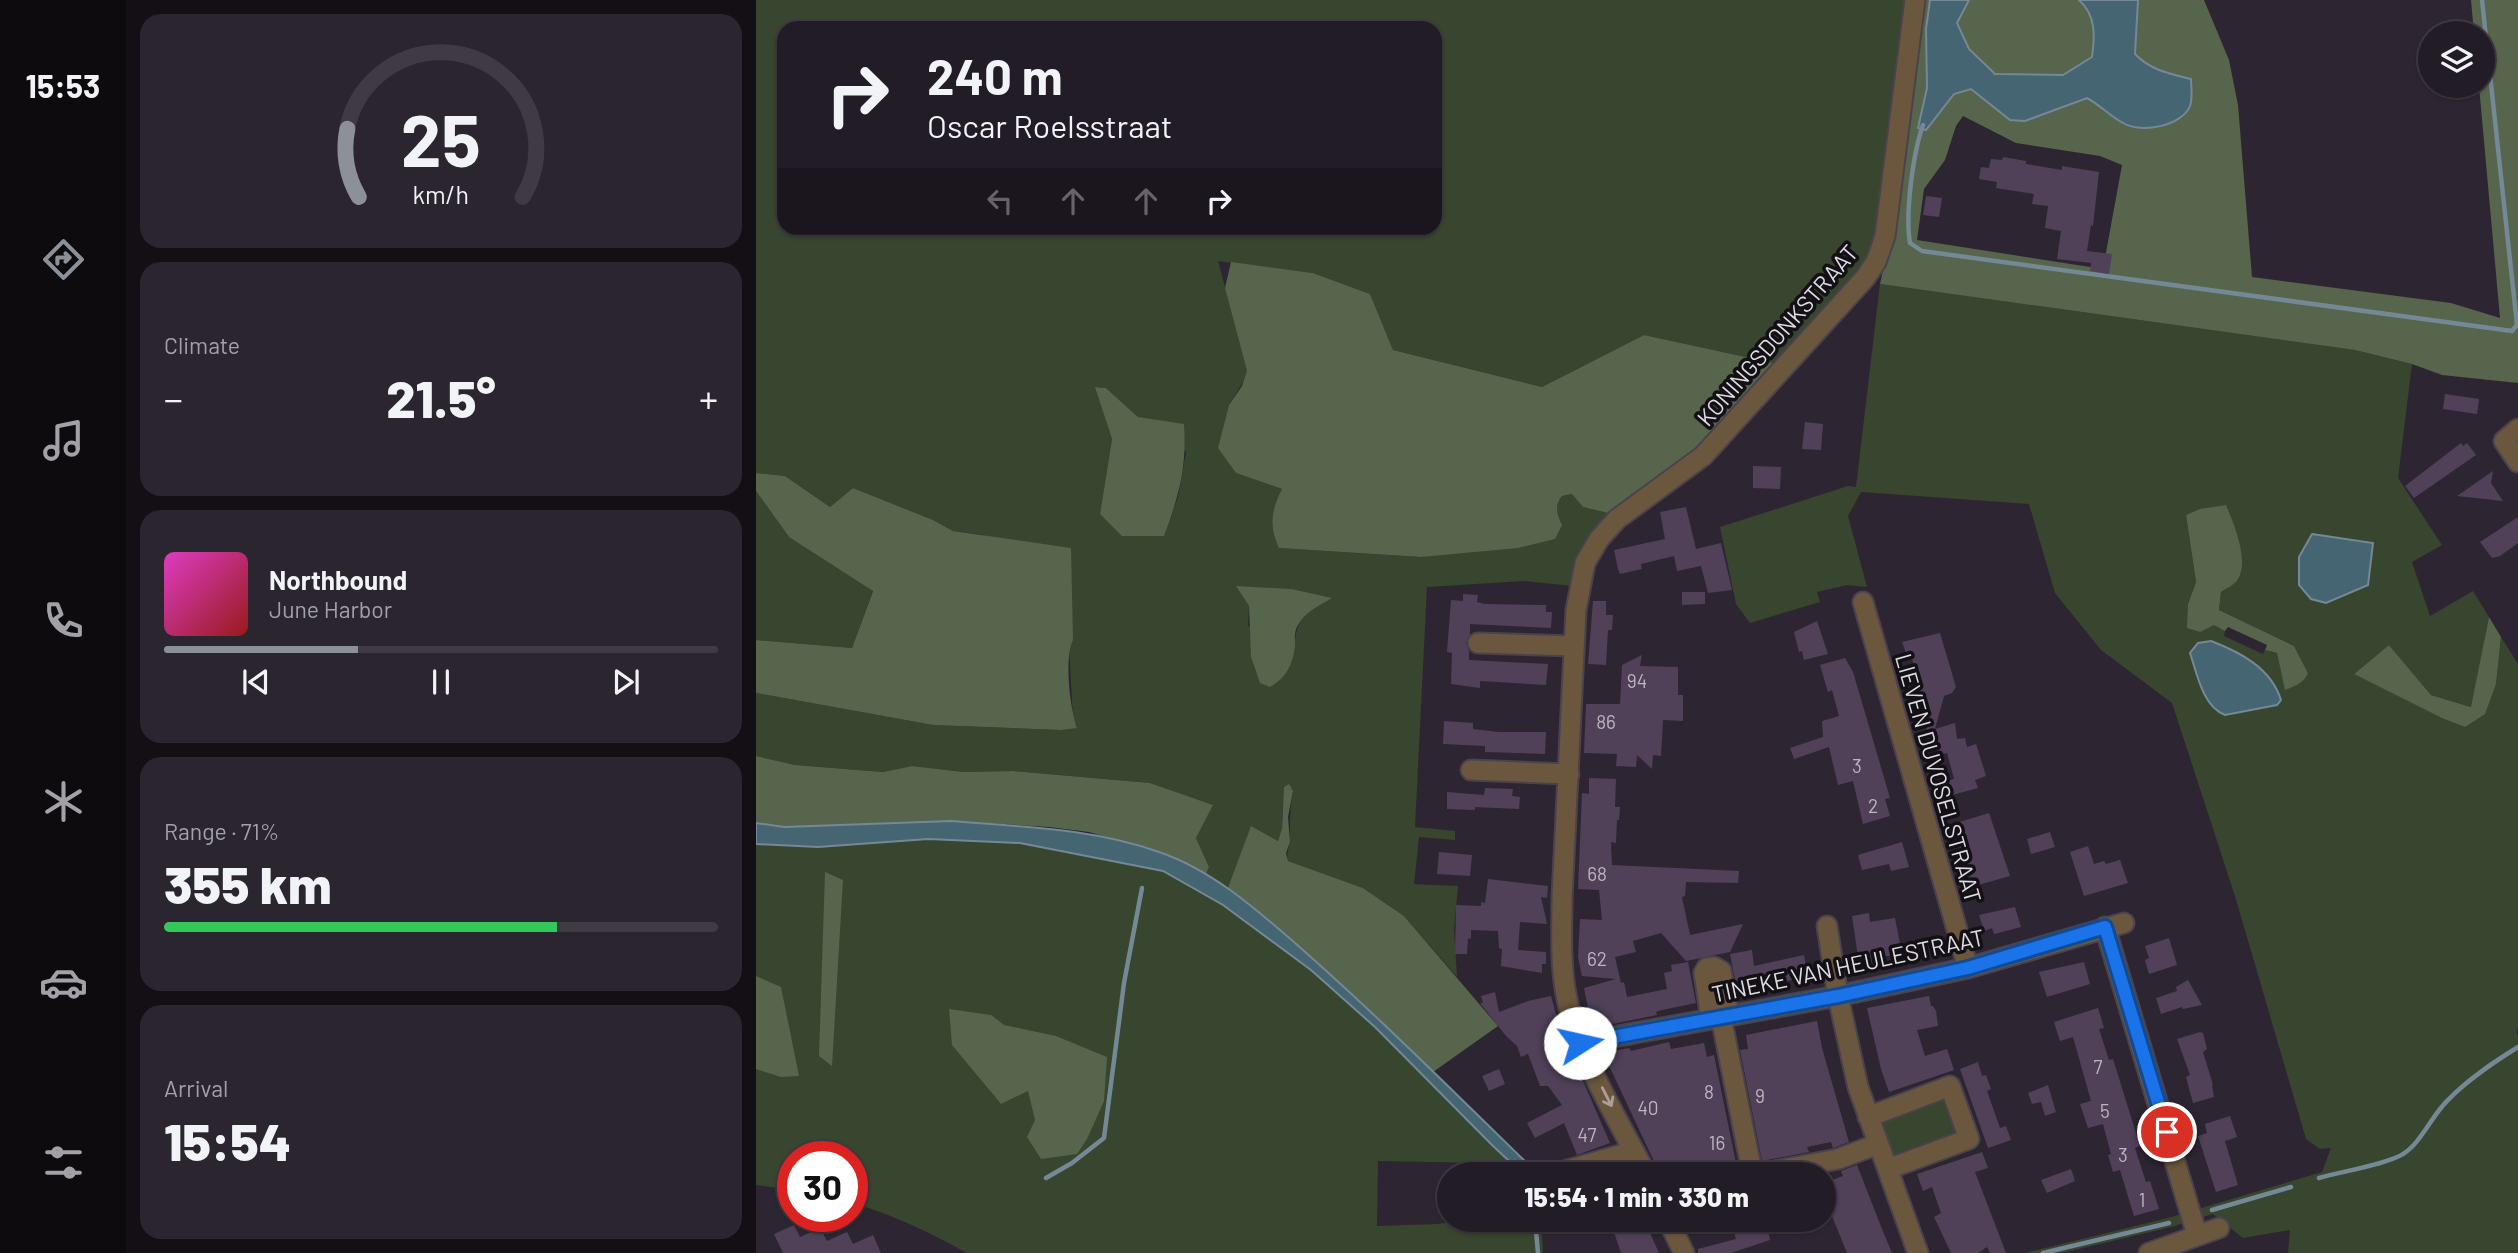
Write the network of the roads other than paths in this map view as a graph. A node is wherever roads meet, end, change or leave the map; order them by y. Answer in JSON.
{"nodes":[{"id":1,"x":1916,"y":0,"type":"edge"},
{"id":2,"x":2511,"y":435,"type":"edge"},
{"id":3,"x":2518,"y":462,"type":"edge"},
{"id":4,"x":1863,"y":602,"type":"dead end"},
{"id":5,"x":1478,"y":643,"type":"dead end"},
{"id":6,"x":1574,"y":646,"type":"junction"},
{"id":7,"x":1471,"y":771,"type":"dead end"},
{"id":8,"x":1569,"y":774,"type":"junction"},
{"id":9,"x":1827,"y":926,"type":"dead end"},
{"id":10,"x":1968,"y":968,"type":"junction"},
{"id":11,"x":1838,"y":996,"type":"junction"},
{"id":12,"x":1720,"y":1017,"type":"junction"},
{"id":13,"x":1580,"y":1043,"type":"junction"},
{"id":14,"x":1868,"y":1117,"type":"junction"},
{"id":15,"x":1878,"y":1144,"type":"junction"},
{"id":16,"x":1634,"y":1152,"type":"junction"},
{"id":17,"x":1598,"y":1162,"type":"edge"},
{"id":18,"x":1639,"y":1162,"type":"edge"},
{"id":19,"x":1888,"y":1170,"type":"junction"},
{"id":20,"x":2219,"y":1228,"type":"dead end"},
{"id":21,"x":1674,"y":1232,"type":"edge"},
{"id":22,"x":2197,"y":1235,"type":"junction"},
{"id":23,"x":1684,"y":1253,"type":"edge"},
{"id":24,"x":1918,"y":1253,"type":"edge"},
{"id":25,"x":2149,"y":1253,"type":"edge"}],
"edges":[{"from":1,"to":6,"type":"street","name":"KONINGSDONKSTRAAT"},
{"from":2,"to":3,"type":"street"},
{"from":4,"to":10,"type":"street","name":"LIEVEN DUVOSELSTRAAT"},
{"from":5,"to":6,"type":"street"},
{"from":6,"to":8,"type":"street","name":"KONINGSDONKSTRAAT"},
{"from":7,"to":8,"type":"street"},
{"from":8,"to":13,"type":"street","name":"KONINGSDONKSTRAAT"},
{"from":9,"to":11,"type":"street"},
{"from":10,"to":11,"type":"street","name":"TINEKE VAN HEULESTRAAT"},
{"from":10,"to":22,"type":"street","name":"TINEKE VAN HEULESTRAAT"},
{"from":11,"to":12,"type":"street","name":"TINEKE VAN HEULESTRAAT"},
{"from":11,"to":14,"type":"street"},
{"from":12,"to":13,"type":"street","name":"TINEKE VAN HEULESTRAAT"},
{"from":12,"to":15,"type":"street"},
{"from":13,"to":16,"type":"street","name":"KONINGSDONKSTRAAT","one_way":true},
{"from":14,"to":15,"type":"street"},
{"from":14,"to":19,"type":"street"},
{"from":15,"to":19,"type":"street"},
{"from":16,"to":17,"type":"street"},
{"from":16,"to":18,"type":"street","name":"KONINGSDONKSTRAAT"},
{"from":19,"to":24,"type":"street"},
{"from":20,"to":22,"type":"street"},
{"from":21,"to":23,"type":"street"},
{"from":22,"to":25,"type":"street"}]}
